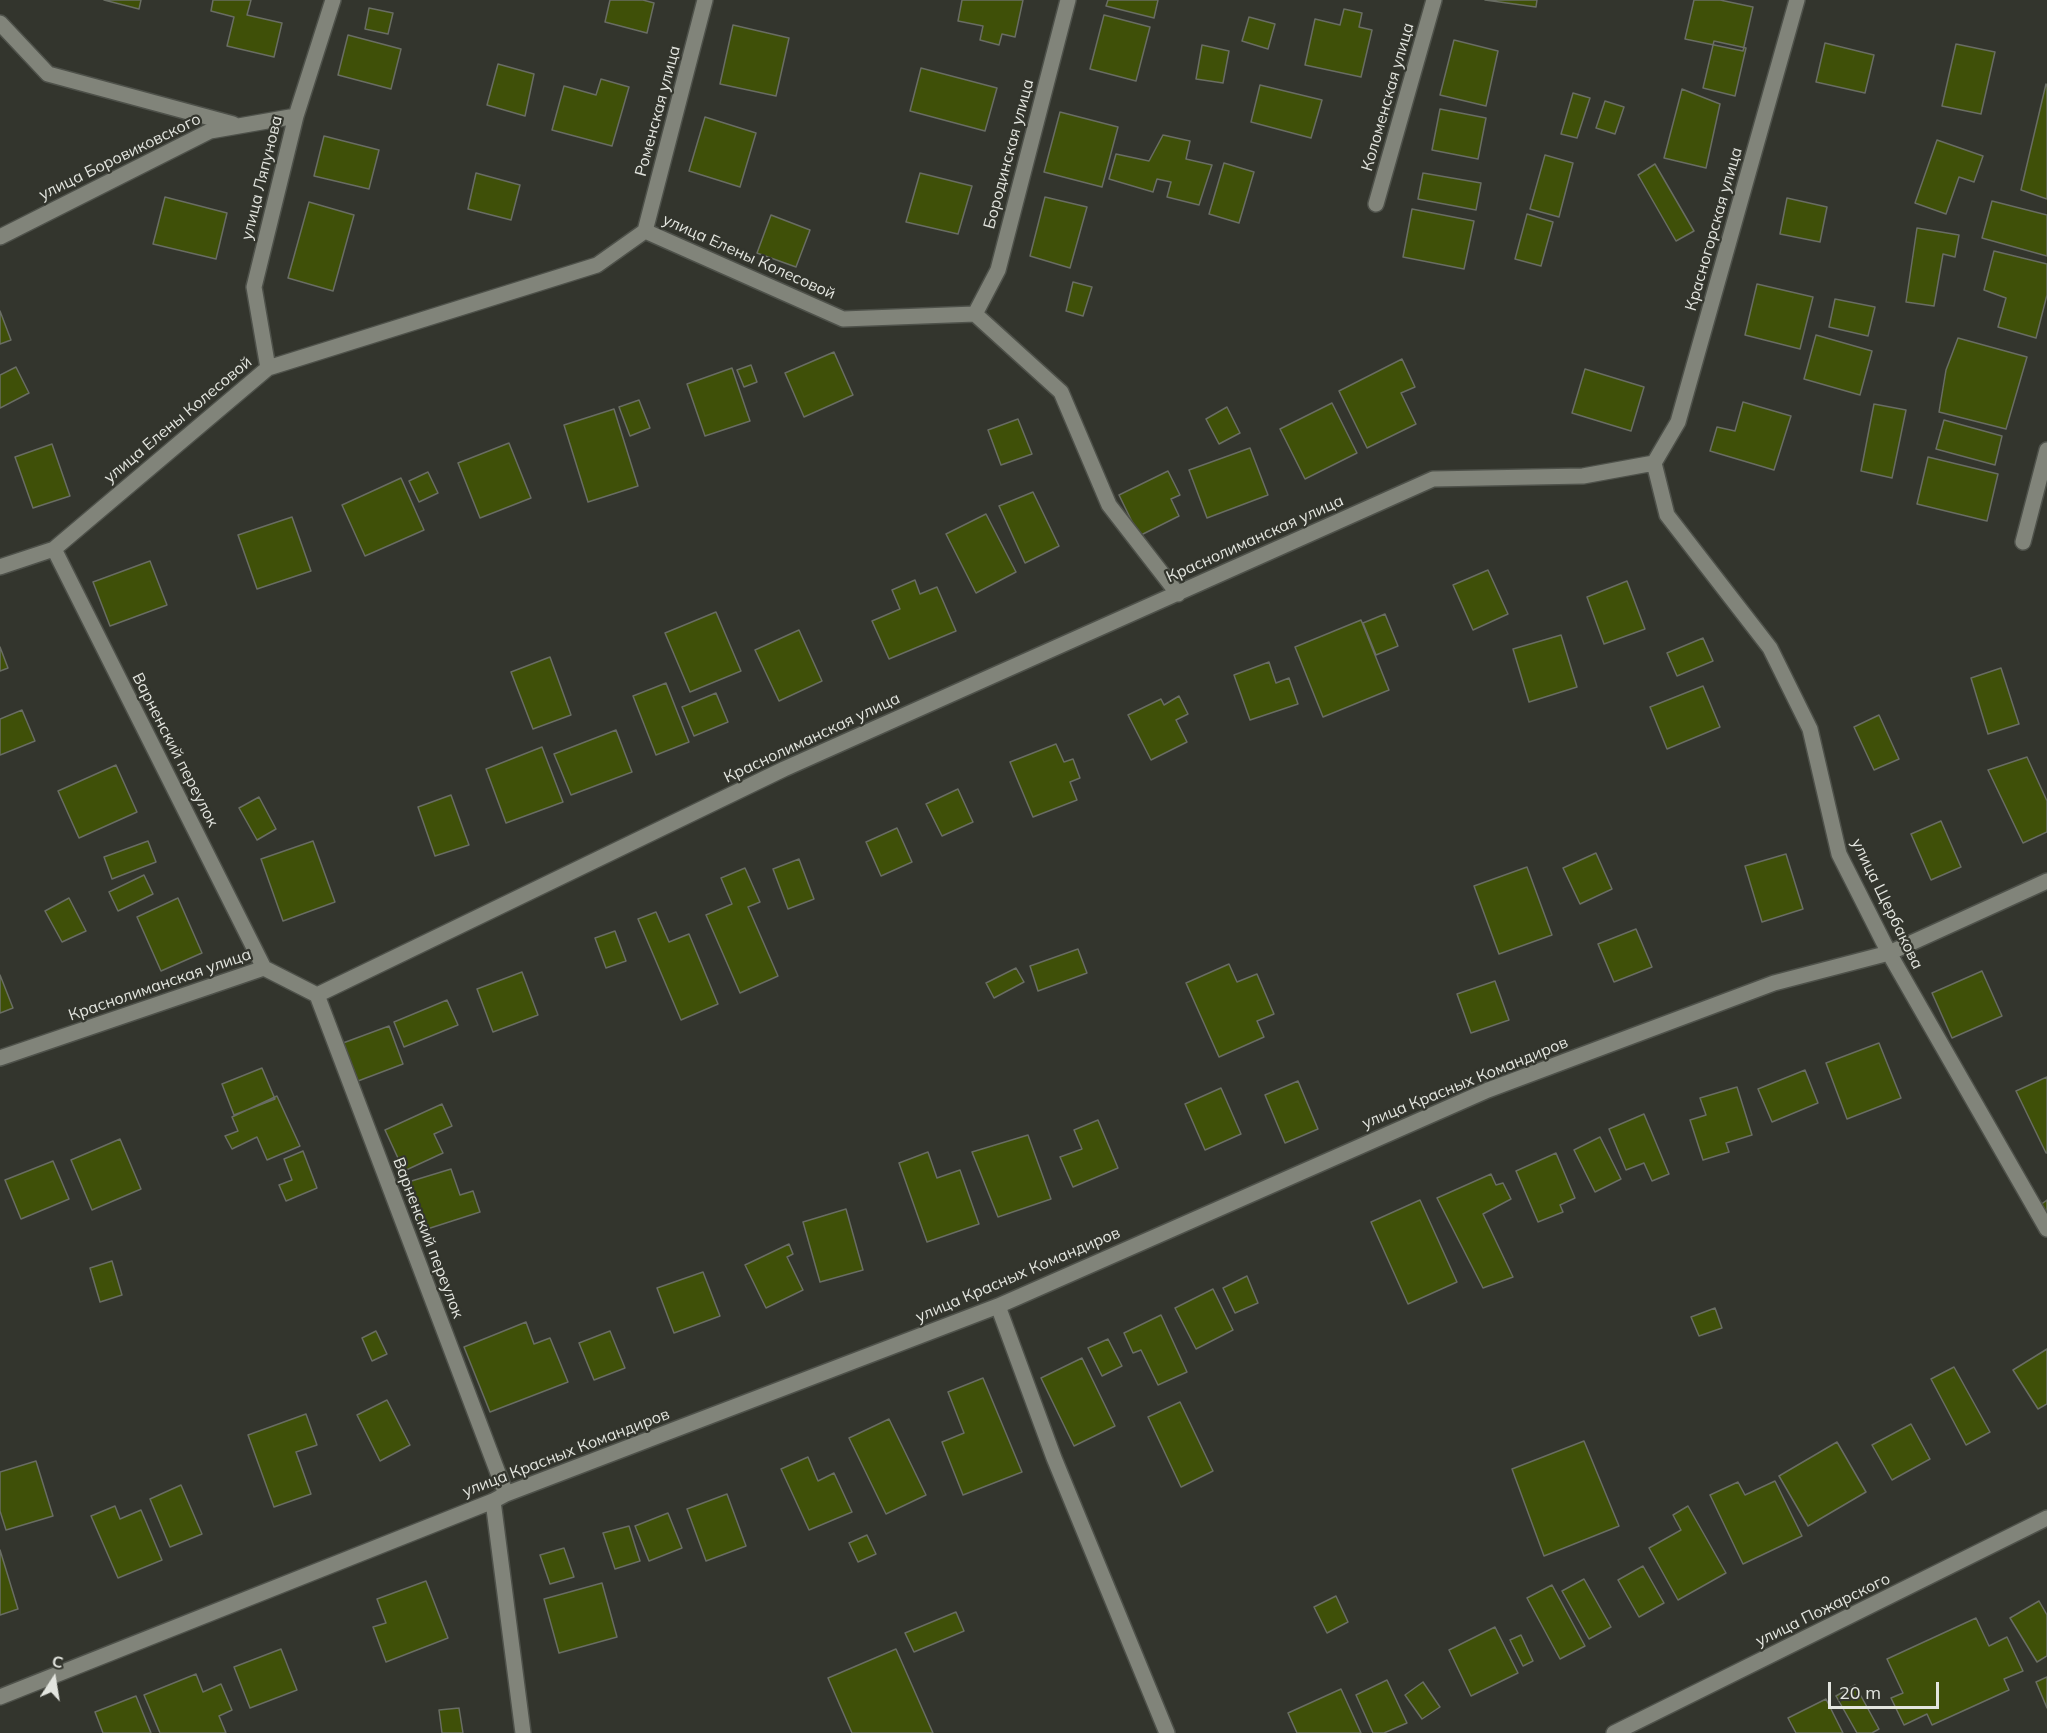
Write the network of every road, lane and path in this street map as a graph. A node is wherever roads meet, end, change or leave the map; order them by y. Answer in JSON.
{"nodes":[{"id":1,"x":333,"y":0,"type":"edge"},
{"id":2,"x":705,"y":0,"type":"edge"},
{"id":3,"x":1068,"y":0,"type":"edge"},
{"id":4,"x":1434,"y":0,"type":"edge"},
{"id":5,"x":1797,"y":0,"type":"edge"},
{"id":6,"x":0,"y":22,"type":"edge"},
{"id":7,"x":296,"y":116,"type":"junction"},
{"id":8,"x":239,"y":126,"type":"junction"},
{"id":9,"x":1376,"y":204,"type":"dead end"},
{"id":10,"x":645,"y":231,"type":"junction"},
{"id":11,"x":0,"y":237,"type":"edge"},
{"id":12,"x":975,"y":314,"type":"junction"},
{"id":13,"x":268,"y":368,"type":"junction"},
{"id":14,"x":2047,"y":450,"type":"edge"},
{"id":15,"x":1654,"y":463,"type":"junction"},
{"id":16,"x":2023,"y":542,"type":"dead end"},
{"id":17,"x":54,"y":549,"type":"junction"},
{"id":18,"x":0,"y":567,"type":"edge"},
{"id":19,"x":1178,"y":594,"type":"junction"},
{"id":20,"x":2047,"y":881,"type":"edge"},
{"id":21,"x":1889,"y":953,"type":"junction"},
{"id":22,"x":264,"y":968,"type":"junction"},
{"id":23,"x":317,"y":995,"type":"junction"},
{"id":24,"x":0,"y":1058,"type":"edge"},
{"id":25,"x":2047,"y":1230,"type":"edge"},
{"id":26,"x":998,"y":1306,"type":"junction"},
{"id":27,"x":500,"y":1497,"type":"junction"},
{"id":28,"x":2047,"y":1518,"type":"edge"},
{"id":29,"x":0,"y":1698,"type":"edge"},
{"id":30,"x":523,"y":1733,"type":"edge"},
{"id":31,"x":1167,"y":1733,"type":"edge"},
{"id":32,"x":1614,"y":1733,"type":"edge"}],
"edges":[{"from":1,"to":7,"type":"street","name":"улица Ляпунова"},
{"from":2,"to":10,"type":"street","name":"Роменская улица"},
{"from":3,"to":12,"type":"street","name":"Бородинская улица"},
{"from":4,"to":9,"type":"street","name":"Коломенская улица"},
{"from":5,"to":15,"type":"street","name":"Красногорская улица"},
{"from":6,"to":8,"type":"street"},
{"from":7,"to":8,"type":"street","name":"улица Боровиковского"},
{"from":7,"to":13,"type":"street","name":"улица Ляпунова"},
{"from":8,"to":11,"type":"street","name":"улица Боровиковского"},
{"from":10,"to":12,"type":"street","name":"улица Елены Колесовой"},
{"from":10,"to":13,"type":"street","name":"улица Елены Колесовой"},
{"from":12,"to":19,"type":"street"},
{"from":13,"to":17,"type":"street","name":"улица Елены Колесовой"},
{"from":14,"to":16,"type":"street"},
{"from":15,"to":19,"type":"street","name":"Краснолиманская улица"},
{"from":15,"to":21,"type":"street","name":"улица Щербакова"},
{"from":17,"to":18,"type":"street","name":"улица Елены Колесовой"},
{"from":17,"to":22,"type":"street","name":"Варненский переулок"},
{"from":19,"to":23,"type":"street","name":"Краснолиманская улица"},
{"from":20,"to":21,"type":"street","name":"улица Красных Командиров"},
{"from":21,"to":25,"type":"street","name":"улица Щербакова"},
{"from":21,"to":26,"type":"street","name":"улица Красных Командиров"},
{"from":22,"to":23,"type":"street","name":"Краснолиманская улица"},
{"from":22,"to":24,"type":"street","name":"Краснолиманская улица"},
{"from":23,"to":27,"type":"street","name":"Варненский переулок"},
{"from":26,"to":27,"type":"street","name":"улица Красных Командиров"},
{"from":26,"to":31,"type":"street"},
{"from":27,"to":29,"type":"street","name":"улица Красных Командиров"},
{"from":27,"to":30,"type":"street","name":"Варненский переулок"},
{"from":28,"to":32,"type":"street","name":"улица Пожарского"}]}
